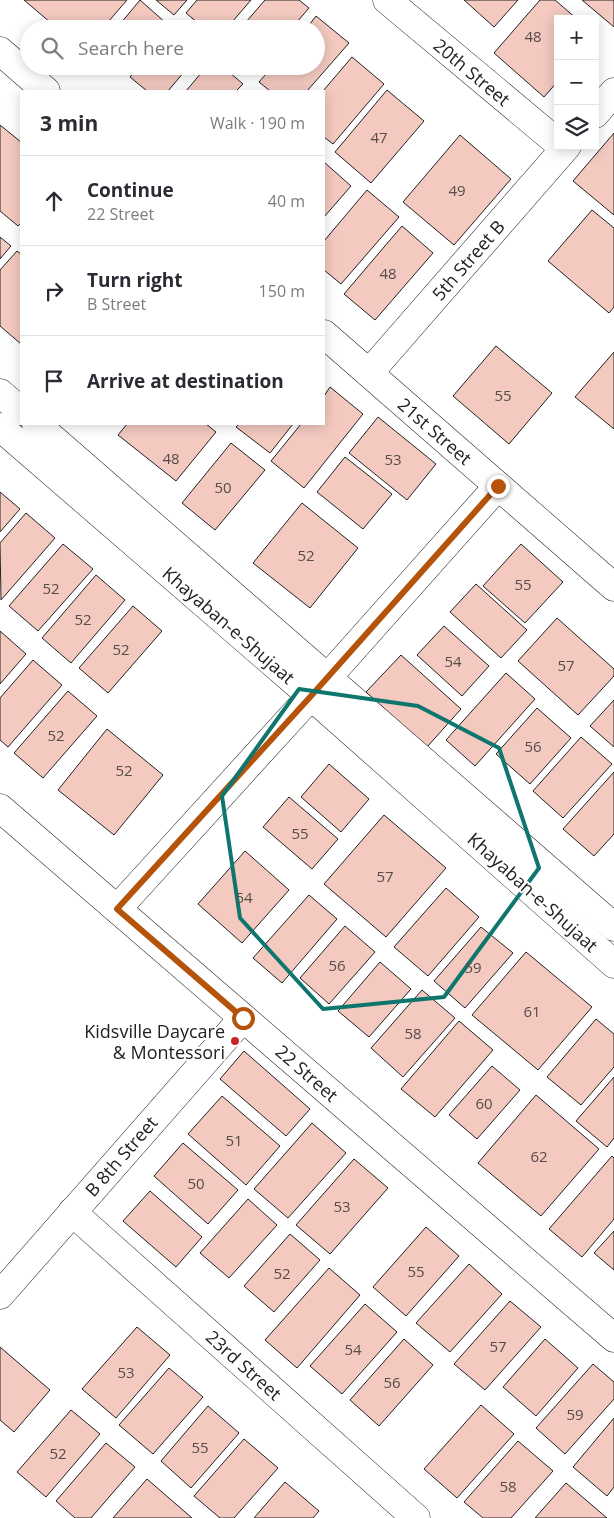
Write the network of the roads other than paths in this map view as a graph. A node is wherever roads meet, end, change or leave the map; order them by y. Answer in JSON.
{"nodes":[{"id":1,"x":387,"y":0,"type":"edge"},
{"id":2,"x":0,"y":51,"type":"edge"},
{"id":3,"x":20,"y":68,"type":"edge"},
{"id":4,"x":28,"y":75,"type":"edge"},
{"id":5,"x":45,"y":90,"type":"edge"},
{"id":6,"x":614,"y":92,"type":"edge"},
{"id":7,"x":599,"y":109,"type":"edge"},
{"id":8,"x":554,"y":139,"type":"edge"},
{"id":9,"x":560,"y":150,"type":"edge"},
{"id":10,"x":325,"y":335,"type":"edge"},
{"id":11,"x":369,"y":373,"type":"junction"},
{"id":12,"x":0,"y":393,"type":"edge"},
{"id":13,"x":20,"y":410,"type":"edge"},
{"id":14,"x":37,"y":425,"type":"edge"},
{"id":15,"x":0,"y":427,"type":"edge"},
{"id":16,"x":498,"y":486,"type":"junction"},
{"id":17,"x":614,"y":587,"type":"edge"},
{"id":18,"x":320,"y":686,"type":"junction"},
{"id":19,"x":3,"y":817,"type":"edge"},
{"id":20,"x":117,"y":909,"type":"junction"},
{"id":21,"x":614,"y":927,"type":"edge"},
{"id":22,"x":614,"y":964,"type":"edge"},
{"id":23,"x":243,"y":1018,"type":"junction"},
{"id":24,"x":72,"y":1212,"type":"junction"},
{"id":25,"x":0,"y":1294,"type":"edge"},
{"id":26,"x":614,"y":1338,"type":"edge"},
{"id":27,"x":416,"y":1518,"type":"edge"}],
"edges":[{"from":1,"to":8,"type":"street","name":"20th Street"},
{"from":2,"to":3,"type":"street"},
{"from":4,"to":5,"type":"street"},
{"from":6,"to":7,"type":"street"},
{"from":9,"to":11,"type":"street","name":"5th Street B"},
{"from":10,"to":11,"type":"street","name":"21st Street"},
{"from":11,"to":16,"type":"street","name":"21st Street"},
{"from":12,"to":13,"type":"street"},
{"from":14,"to":18,"type":"street","name":"Khayaban-e-Shujaat"},
{"from":15,"to":18,"type":"street","name":"Khayaban-e-Shujaat"},
{"from":16,"to":17,"type":"street","name":"21st Street"},
{"from":16,"to":18,"type":"street"},
{"from":18,"to":20,"type":"street"},
{"from":18,"to":21,"type":"street","name":"Khayaban-e-Shujaat"},
{"from":18,"to":22,"type":"street","name":"Khayaban-e-Shujaat"},
{"from":19,"to":20,"type":"street","name":"22 Street"},
{"from":20,"to":23,"type":"street","name":"22 Street"},
{"from":23,"to":24,"type":"street","name":"B 8th Street"},
{"from":23,"to":26,"type":"street","name":"22 Street"},
{"from":24,"to":25,"type":"street","name":"B 8th Street"},
{"from":24,"to":27,"type":"street","name":"23rd Street"}]}
